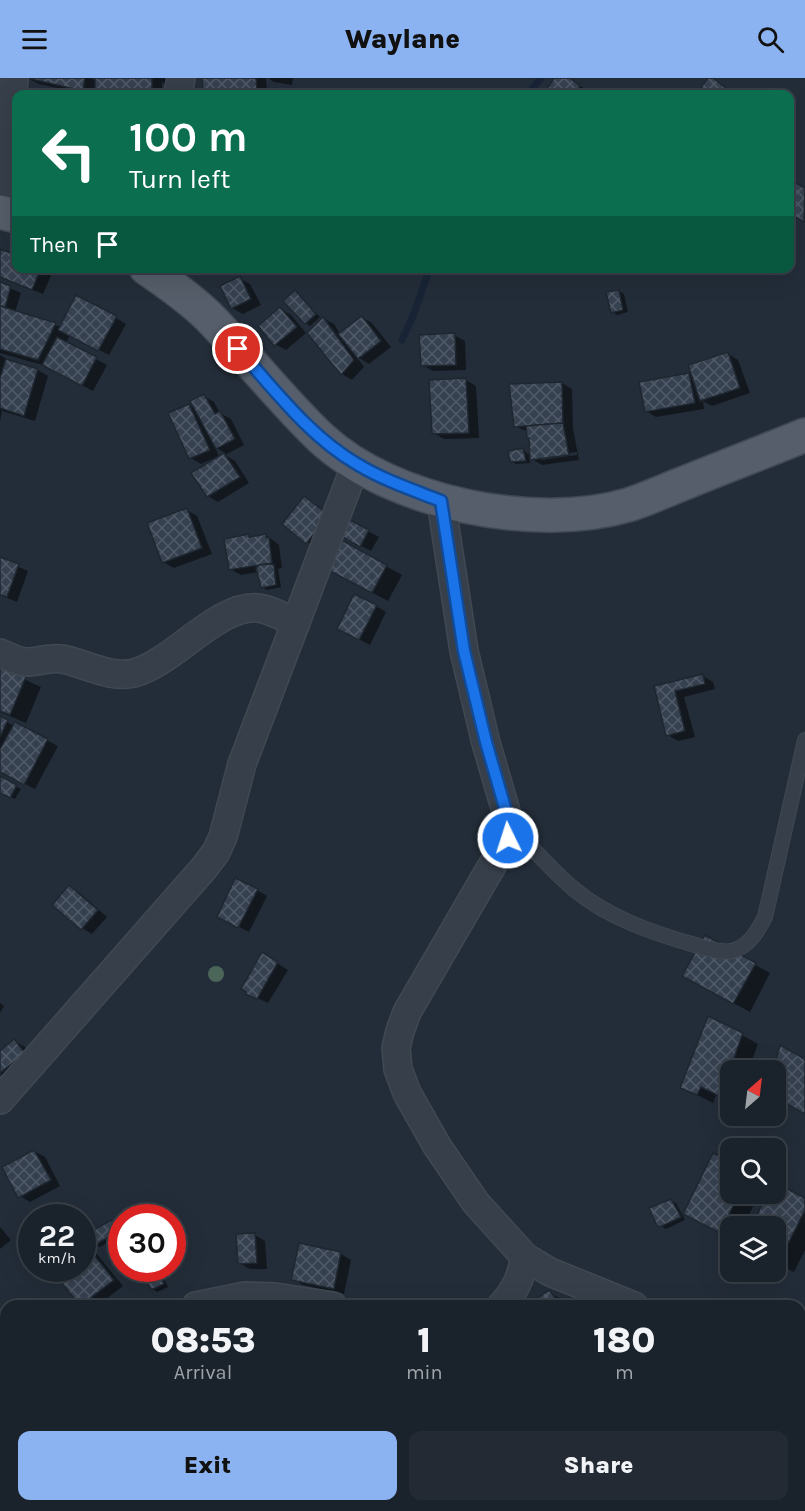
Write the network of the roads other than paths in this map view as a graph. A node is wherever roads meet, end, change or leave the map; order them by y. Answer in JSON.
{"nodes":[{"id":1,"x":12,"y":123,"type":"edge"},
{"id":2,"x":8,"y":214,"type":"edge"},
{"id":3,"x":153,"y":273,"type":"edge"},
{"id":4,"x":805,"y":435,"type":"edge"},
{"id":5,"x":356,"y":464,"type":"junction"},
{"id":6,"x":441,"y":501,"type":"junction"},
{"id":7,"x":296,"y":623,"type":"junction"},
{"id":8,"x":0,"y":653,"type":"edge"},
{"id":9,"x":805,"y":740,"type":"edge"},
{"id":10,"x":510,"y":825,"type":"junction"},
{"id":11,"x":0,"y":1100,"type":"edge"},
{"id":12,"x":525,"y":1257,"type":"junction"},
{"id":13,"x":225,"y":1300,"type":"edge"},
{"id":14,"x":294,"y":1300,"type":"edge"},
{"id":15,"x":507,"y":1300,"type":"edge"},
{"id":16,"x":619,"y":1300,"type":"edge"}],
"edges":[{"from":1,"to":2,"type":"street"},
{"from":3,"to":5,"type":"main road"},
{"from":4,"to":6,"type":"main road"},
{"from":5,"to":6,"type":"main road"},
{"from":5,"to":7,"type":"street"},
{"from":6,"to":10,"type":"street"},
{"from":7,"to":8,"type":"street"},
{"from":7,"to":11,"type":"street"},
{"from":9,"to":10,"type":"lane"},
{"from":10,"to":12,"type":"street"},
{"from":12,"to":15,"type":"street"},
{"from":12,"to":16,"type":"street"},
{"from":13,"to":14,"type":"street"}]}
